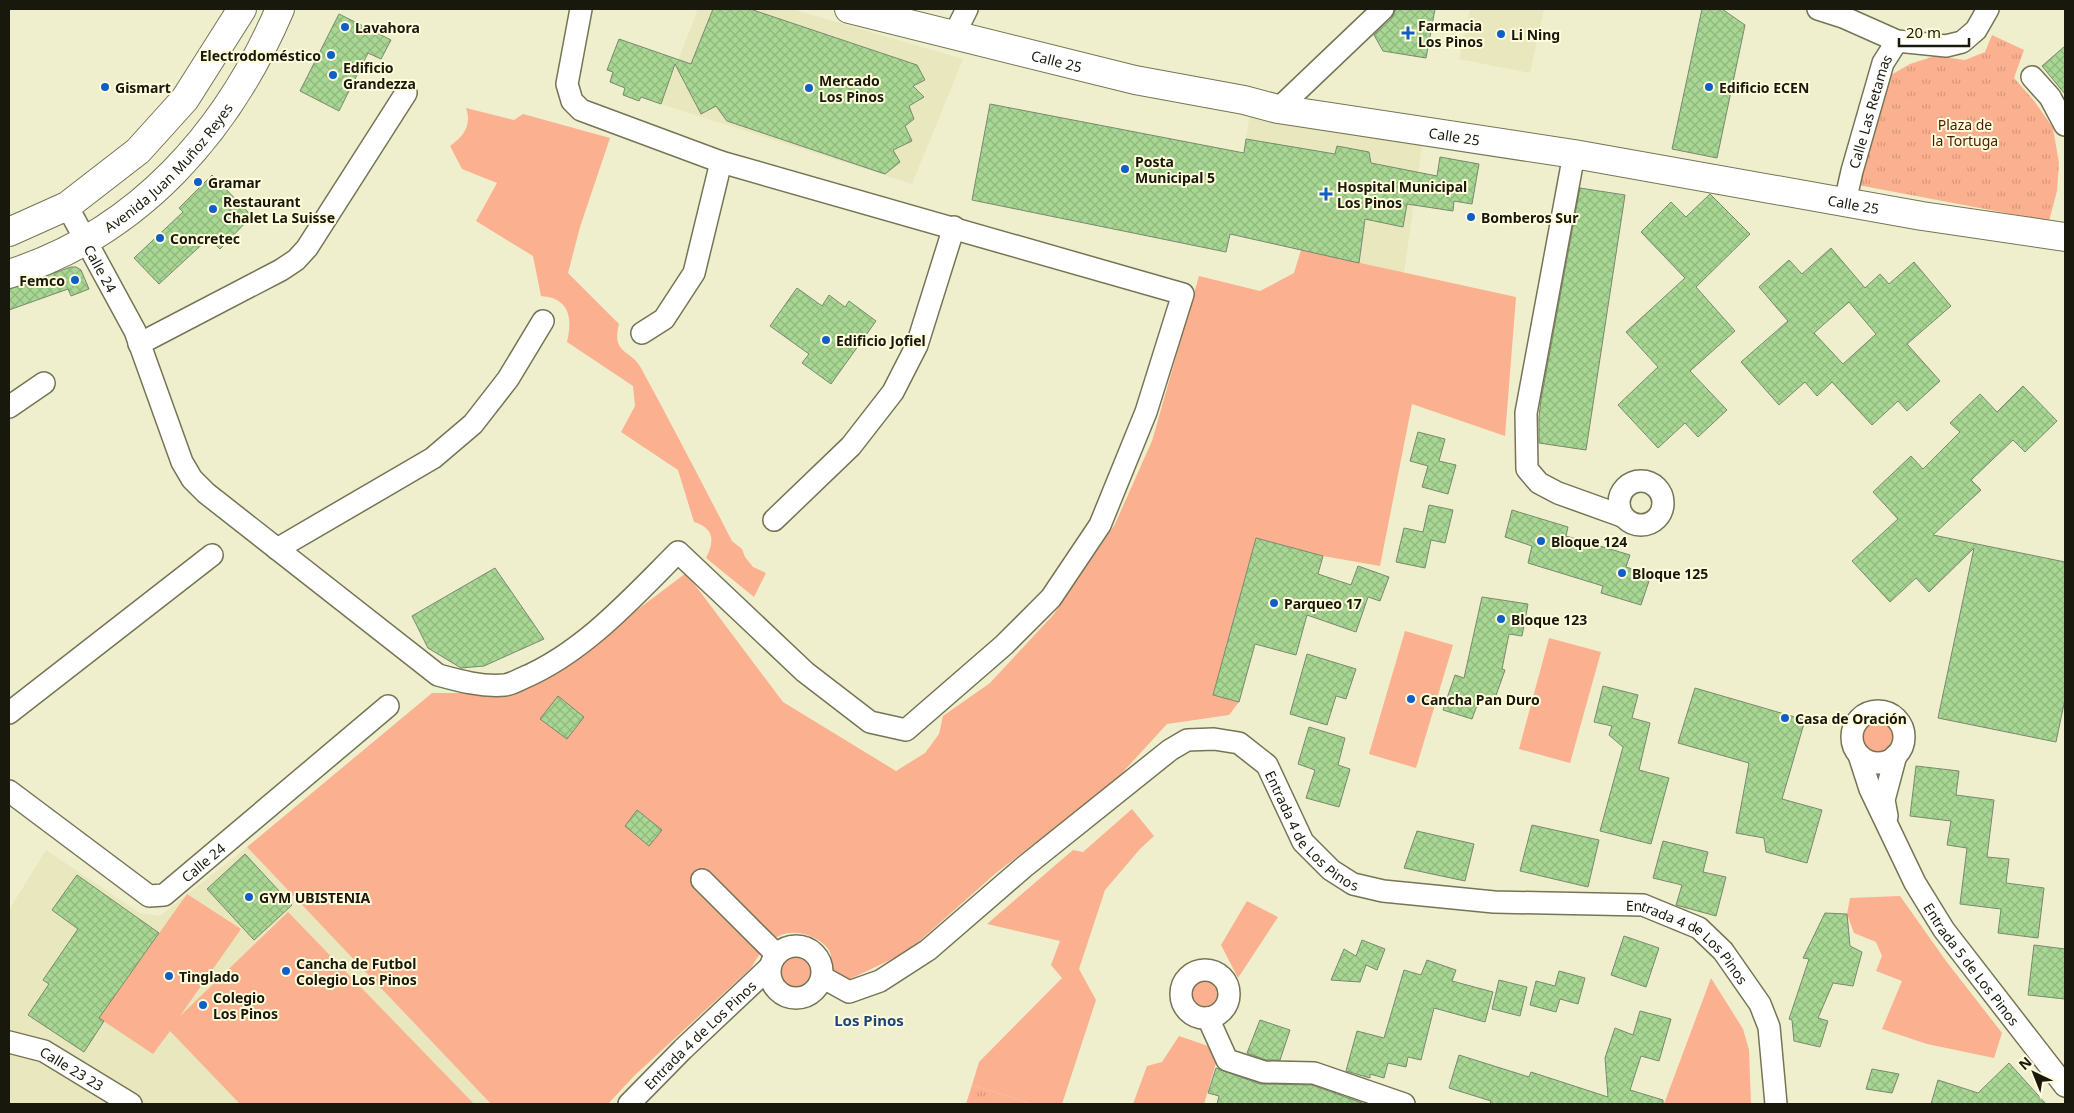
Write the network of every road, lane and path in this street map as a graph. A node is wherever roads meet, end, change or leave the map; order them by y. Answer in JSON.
{"nodes":[{"id":1,"x":242,"y":9,"type":"edge"},
{"id":2,"x":280,"y":9,"type":"edge"},
{"id":3,"x":581,"y":9,"type":"edge"},
{"id":4,"x":849,"y":9,"type":"edge"},
{"id":5,"x":966,"y":9,"type":"edge"},
{"id":6,"x":1383,"y":9,"type":"edge"},
{"id":7,"x":1818,"y":9,"type":"edge"},
{"id":8,"x":1988,"y":9,"type":"edge"},
{"id":9,"x":954,"y":35,"type":"junction"},
{"id":10,"x":1897,"y":41,"type":"junction"},
{"id":11,"x":2032,"y":77,"type":"dead end"},
{"id":12,"x":406,"y":93,"type":"dead end"},
{"id":13,"x":1278,"y":108,"type":"junction"},
{"id":14,"x":2065,"y":125,"type":"edge"},
{"id":15,"x":1574,"y":154,"type":"junction"},
{"id":16,"x":721,"y":162,"type":"junction"},
{"id":17,"x":1845,"y":202,"type":"junction"},
{"id":18,"x":68,"y":206,"type":"junction"},
{"id":19,"x":954,"y":227,"type":"junction"},
{"id":20,"x":9,"y":232,"type":"edge"},
{"id":21,"x":2065,"y":236,"type":"edge"},
{"id":22,"x":86,"y":241,"type":"junction"},
{"id":23,"x":9,"y":274,"type":"edge"},
{"id":24,"x":543,"y":321,"type":"dead end"},
{"id":25,"x":642,"y":332,"type":"dead end"},
{"id":26,"x":137,"y":338,"type":"junction"},
{"id":27,"x":44,"y":383,"type":"dead end"},
{"id":28,"x":9,"y":407,"type":"edge"},
{"id":29,"x":1622,"y":516,"type":"dead end"},
{"id":30,"x":774,"y":520,"type":"dead end"},
{"id":31,"x":277,"y":550,"type":"junction"},
{"id":32,"x":212,"y":555,"type":"dead end"},
{"id":33,"x":388,"y":706,"type":"dead end"},
{"id":34,"x":9,"y":713,"type":"edge"},
{"id":35,"x":1859,"y":755,"type":"junction"},
{"id":36,"x":1896,"y":755,"type":"junction"},
{"id":37,"x":9,"y":791,"type":"edge"},
{"id":38,"x":1890,"y":833,"type":"junction"},
{"id":39,"x":702,"y":880,"type":"dead end"},
{"id":40,"x":773,"y":961,"type":"junction"},
{"id":41,"x":822,"y":977,"type":"junction"},
{"id":42,"x":1208,"y":1018,"type":"dead end"},
{"id":43,"x":9,"y":1042,"type":"edge"},
{"id":44,"x":2065,"y":1086,"type":"edge"},
{"id":45,"x":131,"y":1104,"type":"edge"},
{"id":46,"x":629,"y":1104,"type":"edge"},
{"id":47,"x":1404,"y":1104,"type":"edge"},
{"id":48,"x":1776,"y":1104,"type":"edge"}],
"edges":[{"from":1,"to":18,"type":"street"},
{"from":2,"to":22,"type":"street","name":"Avenida Juan Muñoz Reyes"},
{"from":3,"to":16,"type":"street"},
{"from":4,"to":9,"type":"street","name":"Calle 25"},
{"from":5,"to":9,"type":"street"},
{"from":6,"to":13,"type":"street"},
{"from":7,"to":10,"type":"street"},
{"from":8,"to":10,"type":"street","name":"Calle Las Retamas"},
{"from":9,"to":13,"type":"street","name":"Calle 25"},
{"from":10,"to":17,"type":"street","name":"Calle Las Retamas"},
{"from":11,"to":14,"type":"street"},
{"from":12,"to":26,"type":"street"},
{"from":13,"to":15,"type":"street","name":"Calle 25"},
{"from":15,"to":17,"type":"street","name":"Calle 25"},
{"from":15,"to":29,"type":"street"},
{"from":16,"to":19,"type":"street"},
{"from":16,"to":25,"type":"street"},
{"from":17,"to":21,"type":"street","name":"Calle 25"},
{"from":18,"to":20,"type":"street"},
{"from":18,"to":22,"type":"street","name":"Calle 24"},
{"from":19,"to":30,"type":"street"},
{"from":19,"to":31,"type":"street","name":"Calle 24"},
{"from":22,"to":23,"type":"street","name":"Avenida Juan Muñoz Reyes"},
{"from":22,"to":26,"type":"street","name":"Calle 24"},
{"from":24,"to":31,"type":"street"},
{"from":26,"to":31,"type":"street","name":"Calle 24"},
{"from":27,"to":28,"type":"street"},
{"from":32,"to":34,"type":"street"},
{"from":33,"to":37,"type":"street","name":"Calle 24"},
{"from":35,"to":36,"type":"street"},
{"from":35,"to":36,"type":"street","name":"Entrada 5 de Los Pinos"},
{"from":35,"to":38,"type":"street","name":"Entrada 5 de Los Pinos"},
{"from":36,"to":38,"type":"street","name":"Entrada 5 de Los Pinos"},
{"from":38,"to":44,"type":"street","name":"Entrada 5 de Los Pinos"},
{"from":39,"to":40,"type":"street"},
{"from":40,"to":41,"type":"street"},
{"from":40,"to":41,"type":"street"},
{"from":40,"to":46,"type":"street","name":"Entrada 4 de Los Pinos"},
{"from":41,"to":48,"type":"street","name":"Entrada 4 de Los Pinos"},
{"from":42,"to":47,"type":"street"},
{"from":43,"to":45,"type":"street","name":"Calle 23 23"}]}
